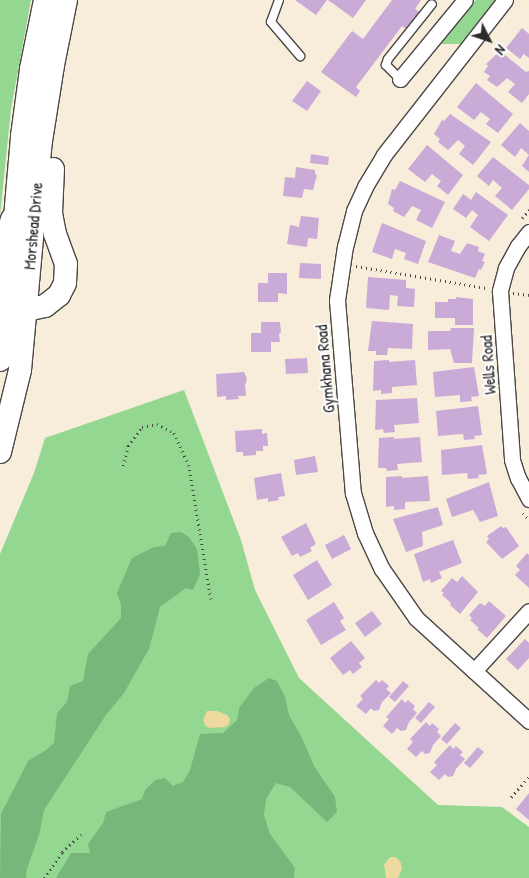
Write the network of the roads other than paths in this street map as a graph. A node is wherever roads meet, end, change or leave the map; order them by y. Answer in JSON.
{"nodes":[{"id":1,"x":46,"y":0,"type":"edge"},
{"id":2,"x":66,"y":0,"type":"edge"},
{"id":3,"x":279,"y":0,"type":"edge"},
{"id":4,"x":465,"y":0,"type":"edge"},
{"id":5,"x":505,"y":0,"type":"edge"},
{"id":6,"x":432,"y":4,"type":"dead end"},
{"id":7,"x":300,"y":56,"type":"dead end"},
{"id":8,"x":53,"y":65,"type":"junction"},
{"id":9,"x":400,"y":79,"type":"joint"},
{"id":10,"x":14,"y":220,"type":"junction"},
{"id":11,"x":529,"y":232,"type":"edge"},
{"id":12,"x":0,"y":252,"type":"edge"},
{"id":13,"x":10,"y":309,"type":"edge"},
{"id":14,"x":10,"y":365,"type":"edge"},
{"id":15,"x":0,"y":452,"type":"edge"},
{"id":16,"x":529,"y":499,"type":"edge"},
{"id":17,"x":529,"y":611,"type":"edge"},
{"id":18,"x":474,"y":671,"type":"junction"},
{"id":19,"x":529,"y":720,"type":"edge"}],
"edges":[{"from":1,"to":10,"type":"main road","name":"Morshead Drive"},
{"from":2,"to":8,"type":"main road","name":"Morshead Drive"},
{"from":3,"to":7,"type":"lane"},
{"from":4,"to":9,"type":"street"},
{"from":5,"to":18,"type":"street","name":"Gymkhana Road"},
{"from":6,"to":9,"type":"lane"},
{"from":8,"to":13,"type":"main road","name":"Morshead Drive"},
{"from":8,"to":13,"type":"main road"},
{"from":10,"to":12,"type":"highway"},
{"from":10,"to":13,"type":"main road","name":"Morshead Drive"},
{"from":11,"to":16,"type":"street","name":"Wells Road"},
{"from":13,"to":14,"type":"main road","name":"Morshead Drive"},
{"from":14,"to":15,"type":"main road","name":"Morshead Drive"},
{"from":17,"to":18,"type":"street"},
{"from":18,"to":19,"type":"street","name":"Gymkhana Road"}]}
